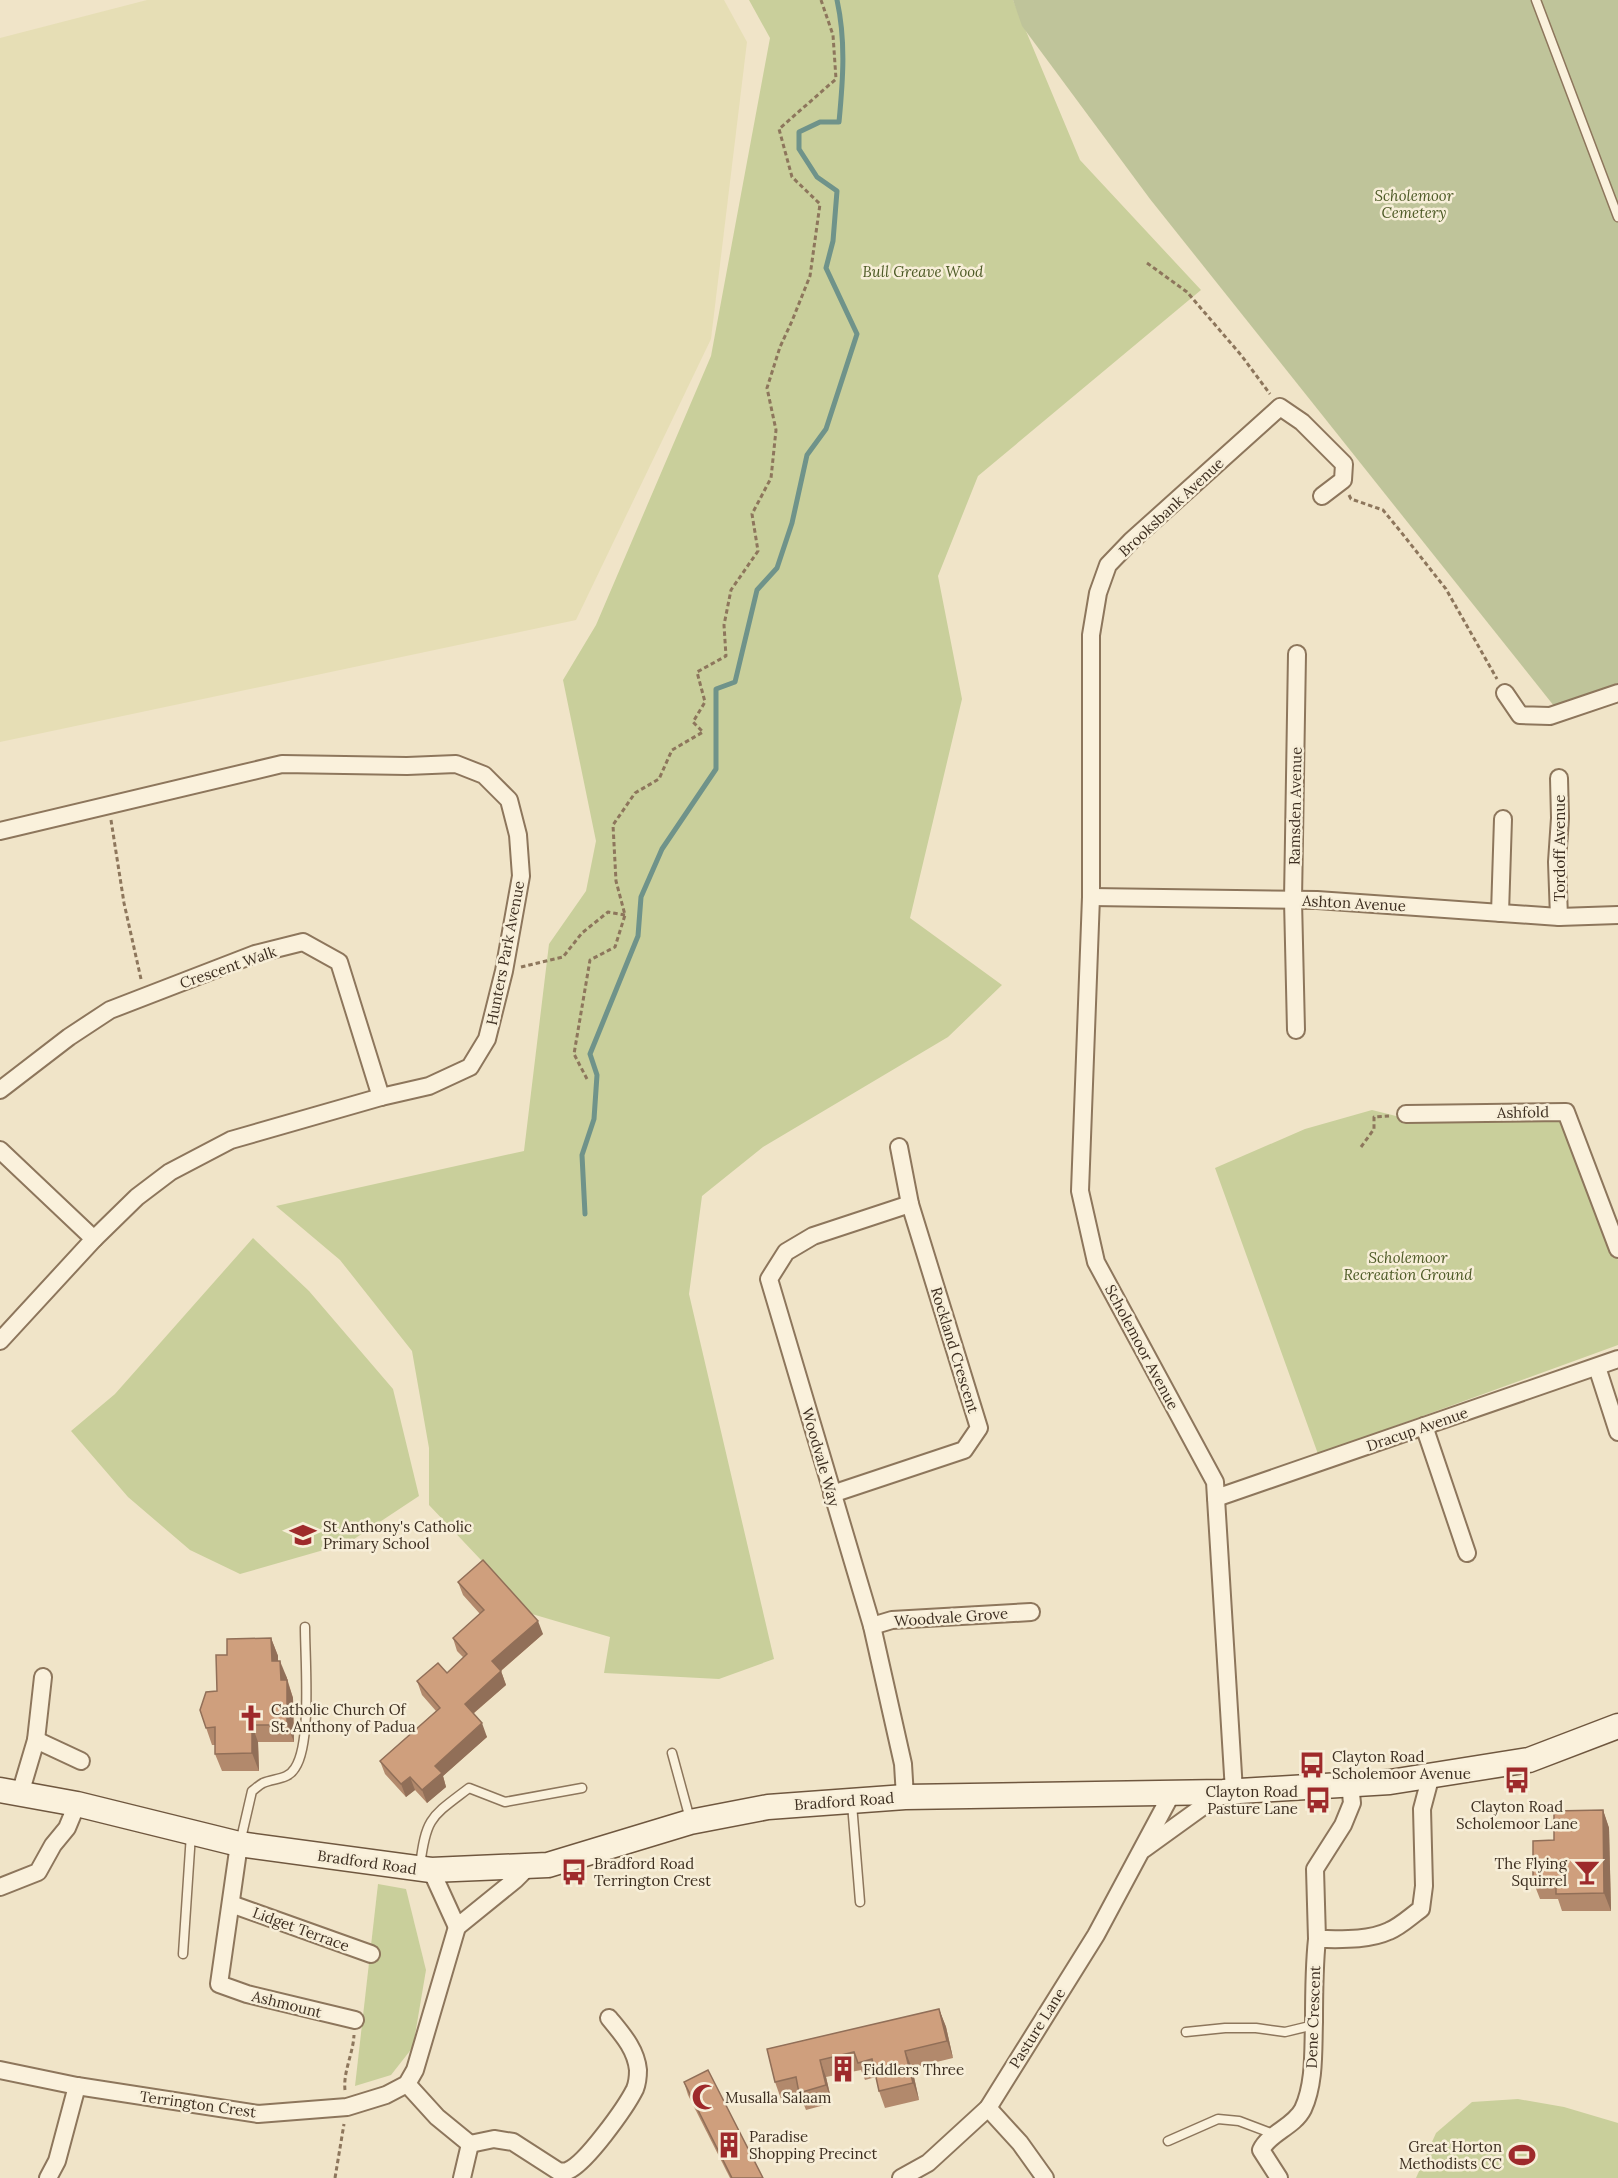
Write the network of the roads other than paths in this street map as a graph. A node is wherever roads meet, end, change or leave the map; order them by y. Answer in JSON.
{"nodes":[{"id":1,"x":1536,"y":0,"type":"edge"},
{"id":2,"x":1618,"y":217,"type":"edge"},
{"id":3,"x":1322,"y":496,"type":"dead end"},
{"id":4,"x":1297,"y":654,"type":"dead end"},
{"id":5,"x":1505,"y":693,"type":"road end"},
{"id":6,"x":1618,"y":693,"type":"edge"},
{"id":7,"x":1558,"y":778,"type":"dead end"},
{"id":8,"x":1503,"y":819,"type":"dead end"},
{"id":9,"x":0,"y":831,"type":"edge"},
{"id":10,"x":1090,"y":897,"type":"junction"},
{"id":11,"x":1293,"y":900,"type":"junction"},
{"id":12,"x":1500,"y":913,"type":"junction"},
{"id":13,"x":1618,"y":915,"type":"edge"},
{"id":14,"x":1559,"y":917,"type":"junction"},
{"id":15,"x":1296,"y":1030,"type":"dead end"},
{"id":16,"x":0,"y":1090,"type":"edge"},
{"id":17,"x":381,"y":1097,"type":"junction"},
{"id":18,"x":1406,"y":1114,"type":"road end"},
{"id":19,"x":899,"y":1147,"type":"dead end"},
{"id":20,"x":0,"y":1150,"type":"edge"},
{"id":21,"x":910,"y":1204,"type":"junction"},
{"id":22,"x":94,"y":1239,"type":"junction"},
{"id":23,"x":1618,"y":1249,"type":"edge"},
{"id":24,"x":0,"y":1341,"type":"edge"},
{"id":25,"x":1618,"y":1359,"type":"edge"},
{"id":26,"x":1597,"y":1367,"type":"junction"},
{"id":27,"x":1424,"y":1425,"type":"junction"},
{"id":28,"x":1618,"y":1432,"type":"edge"},
{"id":29,"x":832,"y":1494,"type":"junction"},
{"id":30,"x":1216,"y":1498,"type":"junction"},
{"id":31,"x":1467,"y":1553,"type":"dead end"},
{"id":32,"x":1031,"y":1612,"type":"dead end"},
{"id":33,"x":872,"y":1626,"type":"junction"},
{"id":34,"x":305,"y":1627,"type":"dead end"},
{"id":35,"x":43,"y":1677,"type":"dead end"},
{"id":36,"x":1618,"y":1726,"type":"edge"},
{"id":37,"x":36,"y":1740,"type":"junction"},
{"id":38,"x":672,"y":1753,"type":"dead end"},
{"id":39,"x":81,"y":1761,"type":"dead end"},
{"id":40,"x":1431,"y":1775,"type":"junction"},
{"id":41,"x":1350,"y":1784,"type":"junction"},
{"id":42,"x":582,"y":1788,"type":"dead end"},
{"id":43,"x":1228,"y":1791,"type":"junction"},
{"id":44,"x":10,"y":1792,"type":"edge"},
{"id":45,"x":1172,"y":1793,"type":"junction"},
{"id":46,"x":905,"y":1797,"type":"junction"},
{"id":47,"x":852,"y":1801,"type":"junction"},
{"id":48,"x":77,"y":1804,"type":"junction"},
{"id":49,"x":690,"y":1822,"type":"junction"},
{"id":50,"x":191,"y":1833,"type":"junction"},
{"id":51,"x":239,"y":1844,"type":"junction"},
{"id":52,"x":1141,"y":1851,"type":"junction"},
{"id":53,"x":529,"y":1866,"type":"junction"},
{"id":54,"x":425,"y":1870,"type":"junction"},
{"id":55,"x":0,"y":1887,"type":"edge"},
{"id":56,"x":860,"y":1902,"type":"dead end"},
{"id":57,"x":231,"y":1904,"type":"junction"},
{"id":58,"x":457,"y":1927,"type":"junction"},
{"id":59,"x":1317,"y":1940,"type":"junction"},
{"id":60,"x":183,"y":1954,"type":"dead end"},
{"id":61,"x":371,"y":1954,"type":"dead end"},
{"id":62,"x":219,"y":1984,"type":"joint"},
{"id":63,"x":609,"y":2018,"type":"dead end"},
{"id":64,"x":355,"y":2020,"type":"road end"},
{"id":65,"x":1314,"y":2025,"type":"junction"},
{"id":66,"x":1186,"y":2032,"type":"dead end"},
{"id":67,"x":0,"y":2070,"type":"edge"},
{"id":68,"x":407,"y":2084,"type":"junction"},
{"id":69,"x":77,"y":2086,"type":"junction"},
{"id":70,"x":988,"y":2108,"type":"junction"},
{"id":71,"x":1276,"y":2135,"type":"junction"},
{"id":72,"x":1168,"y":2141,"type":"dead end"},
{"id":73,"x":470,"y":2144,"type":"junction"},
{"id":74,"x":1272,"y":2176,"type":"edge"},
{"id":75,"x":48,"y":2178,"type":"edge"},
{"id":76,"x":462,"y":2178,"type":"edge"},
{"id":77,"x":901,"y":2178,"type":"edge"},
{"id":78,"x":1045,"y":2178,"type":"edge"}],
"edges":[{"from":1,"to":2,"type":"lane"},
{"from":3,"to":10,"type":"street","name":"Brooksbank Avenue"},
{"from":4,"to":11,"type":"street","name":"Ramsden Avenue"},
{"from":5,"to":6,"type":"street"},
{"from":7,"to":14,"type":"street","name":"Tordoff Avenue"},
{"from":8,"to":12,"type":"street"},
{"from":9,"to":17,"type":"street","name":"Hunters Park Avenue"},
{"from":10,"to":11,"type":"street","name":"Ashton Avenue"},
{"from":10,"to":30,"type":"street","name":"Scholemoor Avenue"},
{"from":11,"to":12,"type":"street","name":"Ashton Avenue"},
{"from":11,"to":15,"type":"street","name":"Ramsden Avenue"},
{"from":12,"to":14,"type":"street","name":"Ashton Avenue"},
{"from":13,"to":14,"type":"street","name":"Ashton Avenue"},
{"from":16,"to":17,"type":"street","name":"Crescent Walk"},
{"from":17,"to":22,"type":"street","name":"Hunters Park Avenue"},
{"from":18,"to":23,"type":"street","name":"Ashfold"},
{"from":19,"to":21,"type":"street","name":"Rockland Crescent"},
{"from":20,"to":22,"type":"street"},
{"from":21,"to":29,"type":"street","name":"Woodvale Way"},
{"from":21,"to":29,"type":"street","name":"Rockland Crescent"},
{"from":22,"to":24,"type":"street","name":"Hunters Park Avenue"},
{"from":25,"to":26,"type":"street","name":"Dracup Avenue"},
{"from":26,"to":27,"type":"street","name":"Dracup Avenue"},
{"from":26,"to":28,"type":"street"},
{"from":27,"to":30,"type":"street","name":"Dracup Avenue"},
{"from":27,"to":31,"type":"street"},
{"from":29,"to":33,"type":"street","name":"Woodvale Way"},
{"from":30,"to":43,"type":"street","name":"Scholemoor Avenue"},
{"from":32,"to":33,"type":"street","name":"Woodvale Grove"},
{"from":33,"to":46,"type":"street","name":"Woodvale Way"},
{"from":34,"to":51,"type":"lane"},
{"from":35,"to":37,"type":"street"},
{"from":36,"to":40,"type":"street","name":"Bradford Road"},
{"from":37,"to":39,"type":"street"},
{"from":37,"to":44,"type":"street"},
{"from":38,"to":49,"type":"lane"},
{"from":40,"to":41,"type":"street","name":"Bradford Road"},
{"from":40,"to":59,"type":"street"},
{"from":41,"to":43,"type":"street","name":"Bradford Road"},
{"from":41,"to":59,"type":"street","name":"Dene Crescent"},
{"from":42,"to":54,"type":"lane"},
{"from":43,"to":45,"type":"street","name":"Bradford Road"},
{"from":43,"to":52,"type":"street","name":"Pasture Lane"},
{"from":44,"to":48,"type":"street","name":"Bradford Road"},
{"from":45,"to":46,"type":"street","name":"Bradford Road"},
{"from":45,"to":52,"type":"street","name":"Pasture Lane"},
{"from":46,"to":47,"type":"street","name":"Bradford Road"},
{"from":47,"to":49,"type":"street","name":"Bradford Road"},
{"from":47,"to":56,"type":"lane"},
{"from":48,"to":50,"type":"street","name":"Bradford Road"},
{"from":48,"to":55,"type":"street"},
{"from":49,"to":53,"type":"street","name":"Bradford Road"},
{"from":50,"to":51,"type":"street","name":"Bradford Road"},
{"from":50,"to":60,"type":"lane"},
{"from":51,"to":54,"type":"street","name":"Bradford Road"},
{"from":51,"to":57,"type":"street","name":"Lidget Terrace"},
{"from":52,"to":70,"type":"street","name":"Pasture Lane"},
{"from":53,"to":54,"type":"street","name":"Bradford Road"},
{"from":53,"to":58,"type":"street"},
{"from":54,"to":58,"type":"street"},
{"from":57,"to":61,"type":"street","name":"Lidget Terrace"},
{"from":57,"to":62,"type":"street","name":"Lidget Terrace"},
{"from":58,"to":68,"type":"street"},
{"from":59,"to":65,"type":"street","name":"Dene Crescent"},
{"from":62,"to":64,"type":"street","name":"Ashmount"},
{"from":63,"to":73,"type":"street"},
{"from":65,"to":66,"type":"lane"},
{"from":65,"to":71,"type":"street","name":"Dene Crescent"},
{"from":67,"to":69,"type":"street","name":"Terrington Crest"},
{"from":68,"to":69,"type":"street","name":"Terrington Crest"},
{"from":68,"to":73,"type":"street"},
{"from":69,"to":75,"type":"street"},
{"from":70,"to":77,"type":"street","name":"Pasture Lane"},
{"from":70,"to":78,"type":"street"},
{"from":71,"to":72,"type":"lane"},
{"from":71,"to":74,"type":"street","name":"Dene Crescent"},
{"from":73,"to":76,"type":"street"}]}
